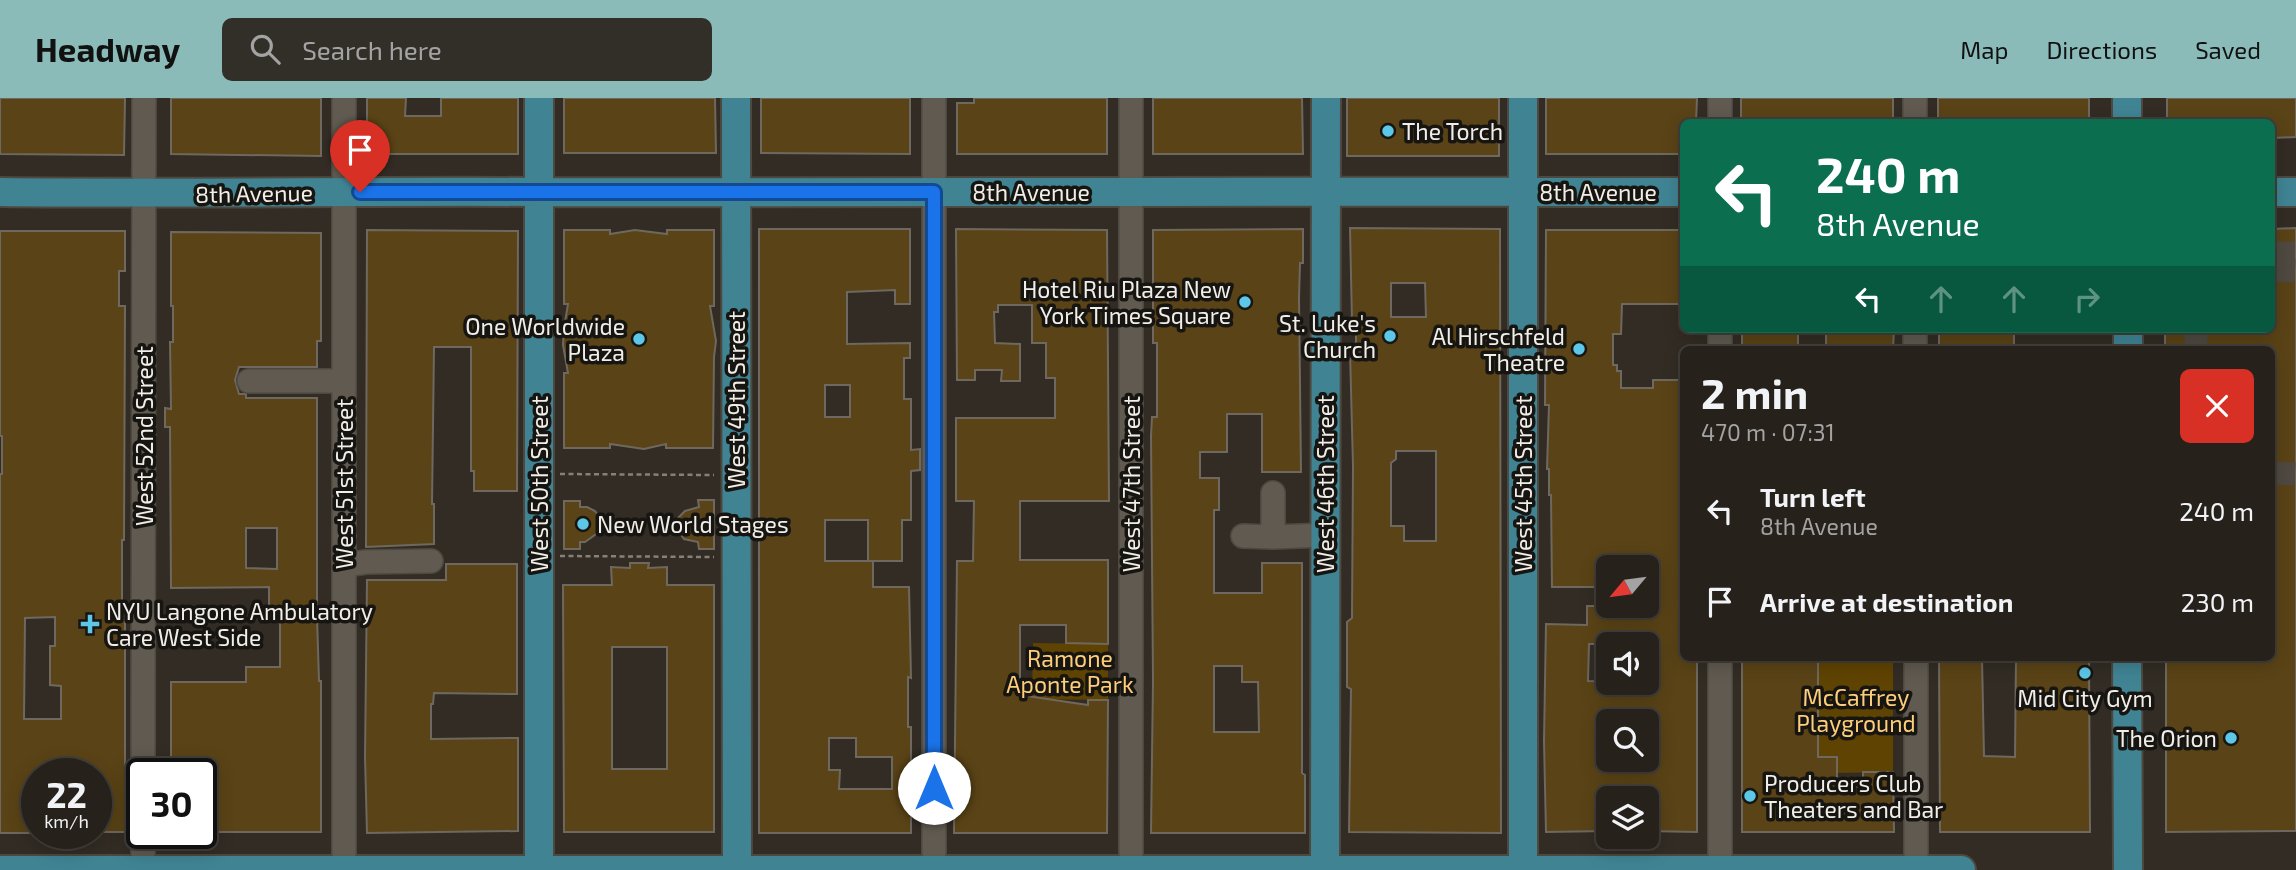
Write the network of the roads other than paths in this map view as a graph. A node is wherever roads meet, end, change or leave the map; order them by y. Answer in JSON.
{"nodes":[{"id":1,"x":144,"y":98,"type":"edge"},
{"id":2,"x":344,"y":98,"type":"edge"},
{"id":3,"x":539,"y":98,"type":"edge"},
{"id":4,"x":736,"y":98,"type":"edge"},
{"id":5,"x":934,"y":98,"type":"edge"},
{"id":6,"x":1130,"y":98,"type":"edge"},
{"id":7,"x":1326,"y":98,"type":"edge"},
{"id":8,"x":1523,"y":98,"type":"edge"},
{"id":9,"x":1720,"y":98,"type":"edge"},
{"id":10,"x":1915,"y":98,"type":"edge"},
{"id":11,"x":2127,"y":98,"type":"edge"},
{"id":12,"x":1720,"y":119,"type":"edge"},
{"id":13,"x":1914,"y":119,"type":"edge"},
{"id":14,"x":2127,"y":119,"type":"edge"},
{"id":15,"x":0,"y":192,"type":"edge"},
{"id":16,"x":344,"y":192,"type":"junction"},
{"id":17,"x":539,"y":192,"type":"junction"},
{"id":18,"x":934,"y":192,"type":"junction"},
{"id":19,"x":1130,"y":192,"type":"junction"},
{"id":20,"x":1326,"y":192,"type":"junction"},
{"id":21,"x":1522,"y":192,"type":"junction"},
{"id":22,"x":1680,"y":192,"type":"edge"},
{"id":23,"x":2275,"y":192,"type":"edge"},
{"id":24,"x":2296,"y":192,"type":"edge"},
{"id":25,"x":736,"y":193,"type":"junction"},
{"id":26,"x":144,"y":194,"type":"junction"},
{"id":27,"x":249,"y":381,"type":"dead end"},
{"id":28,"x":344,"y":381,"type":"junction"},
{"id":29,"x":1273,"y":493,"type":"dead end"},
{"id":30,"x":1325,"y":535,"type":"junction"},
{"id":31,"x":1243,"y":536,"type":"dead end"},
{"id":32,"x":1273,"y":537,"type":"junction"},
{"id":33,"x":431,"y":561,"type":"dead end"},
{"id":34,"x":344,"y":565,"type":"junction"},
{"id":35,"x":1720,"y":661,"type":"edge"},
{"id":36,"x":1916,"y":661,"type":"edge"},
{"id":37,"x":2127,"y":661,"type":"edge"},
{"id":38,"x":143,"y":758,"type":"edge"},
{"id":39,"x":143,"y":849,"type":"edge"},
{"id":40,"x":0,"y":870,"type":"edge"},
{"id":41,"x":143,"y":870,"type":"edge"},
{"id":42,"x":344,"y":870,"type":"edge"},
{"id":43,"x":539,"y":870,"type":"edge"},
{"id":44,"x":737,"y":870,"type":"edge"},
{"id":45,"x":934,"y":870,"type":"edge"},
{"id":46,"x":1131,"y":870,"type":"edge"},
{"id":47,"x":1325,"y":870,"type":"edge"},
{"id":48,"x":1523,"y":870,"type":"edge"},
{"id":49,"x":1720,"y":870,"type":"edge"},
{"id":50,"x":1916,"y":870,"type":"edge"},
{"id":51,"x":1961,"y":870,"type":"edge"},
{"id":52,"x":2128,"y":870,"type":"edge"}],
"edges":[{"from":1,"to":26,"type":"street","name":"West 52nd Street"},
{"from":2,"to":16,"type":"street","name":"West 51st Street"},
{"from":3,"to":17,"type":"main road","name":"West 50th Street"},
{"from":4,"to":25,"type":"main road","name":"West 49th Street"},
{"from":5,"to":18,"type":"street"},
{"from":6,"to":19,"type":"street","name":"West 47th Street"},
{"from":7,"to":20,"type":"main road","name":"West 46th Street"},
{"from":8,"to":21,"type":"main road","name":"West 45th Street"},
{"from":9,"to":12,"type":"street"},
{"from":10,"to":13,"type":"street"},
{"from":11,"to":14,"type":"main road"},
{"from":15,"to":26,"type":"main road","name":"8th Avenue"},
{"from":16,"to":17,"type":"main road","name":"8th Avenue"},
{"from":16,"to":26,"type":"main road","name":"8th Avenue"},
{"from":16,"to":28,"type":"street","name":"West 51st Street"},
{"from":17,"to":25,"type":"main road","name":"8th Avenue"},
{"from":17,"to":43,"type":"main road","name":"West 50th Street"},
{"from":18,"to":19,"type":"main road","name":"8th Avenue"},
{"from":18,"to":25,"type":"main road","name":"8th Avenue"},
{"from":18,"to":45,"type":"street"},
{"from":19,"to":20,"type":"main road","name":"8th Avenue"},
{"from":19,"to":46,"type":"street","name":"West 47th Street"},
{"from":20,"to":21,"type":"main road","name":"8th Avenue"},
{"from":20,"to":30,"type":"main road","name":"West 46th Street"},
{"from":21,"to":22,"type":"main road","name":"8th Avenue"},
{"from":21,"to":48,"type":"main road","name":"West 45th Street"},
{"from":23,"to":24,"type":"main road"},
{"from":25,"to":44,"type":"main road","name":"West 49th Street"},
{"from":26,"to":38,"type":"street","name":"West 52nd Street"},
{"from":27,"to":28,"type":"street"},
{"from":28,"to":34,"type":"street","name":"West 51st Street"},
{"from":29,"to":32,"type":"street"},
{"from":30,"to":32,"type":"street"},
{"from":30,"to":47,"type":"main road","name":"West 46th Street"},
{"from":31,"to":32,"type":"street"},
{"from":33,"to":34,"type":"street"},
{"from":34,"to":42,"type":"street","name":"West 51st Street"},
{"from":35,"to":49,"type":"street"},
{"from":36,"to":50,"type":"street"},
{"from":37,"to":52,"type":"main road"},
{"from":39,"to":41,"type":"street"},
{"from":40,"to":41,"type":"main road"},
{"from":41,"to":42,"type":"main road"},
{"from":42,"to":43,"type":"main road"},
{"from":43,"to":44,"type":"main road"},
{"from":44,"to":45,"type":"main road"},
{"from":45,"to":46,"type":"main road"},
{"from":46,"to":47,"type":"main road"},
{"from":47,"to":48,"type":"main road"},
{"from":48,"to":49,"type":"main road"},
{"from":49,"to":50,"type":"main road"},
{"from":50,"to":51,"type":"main road"}]}
